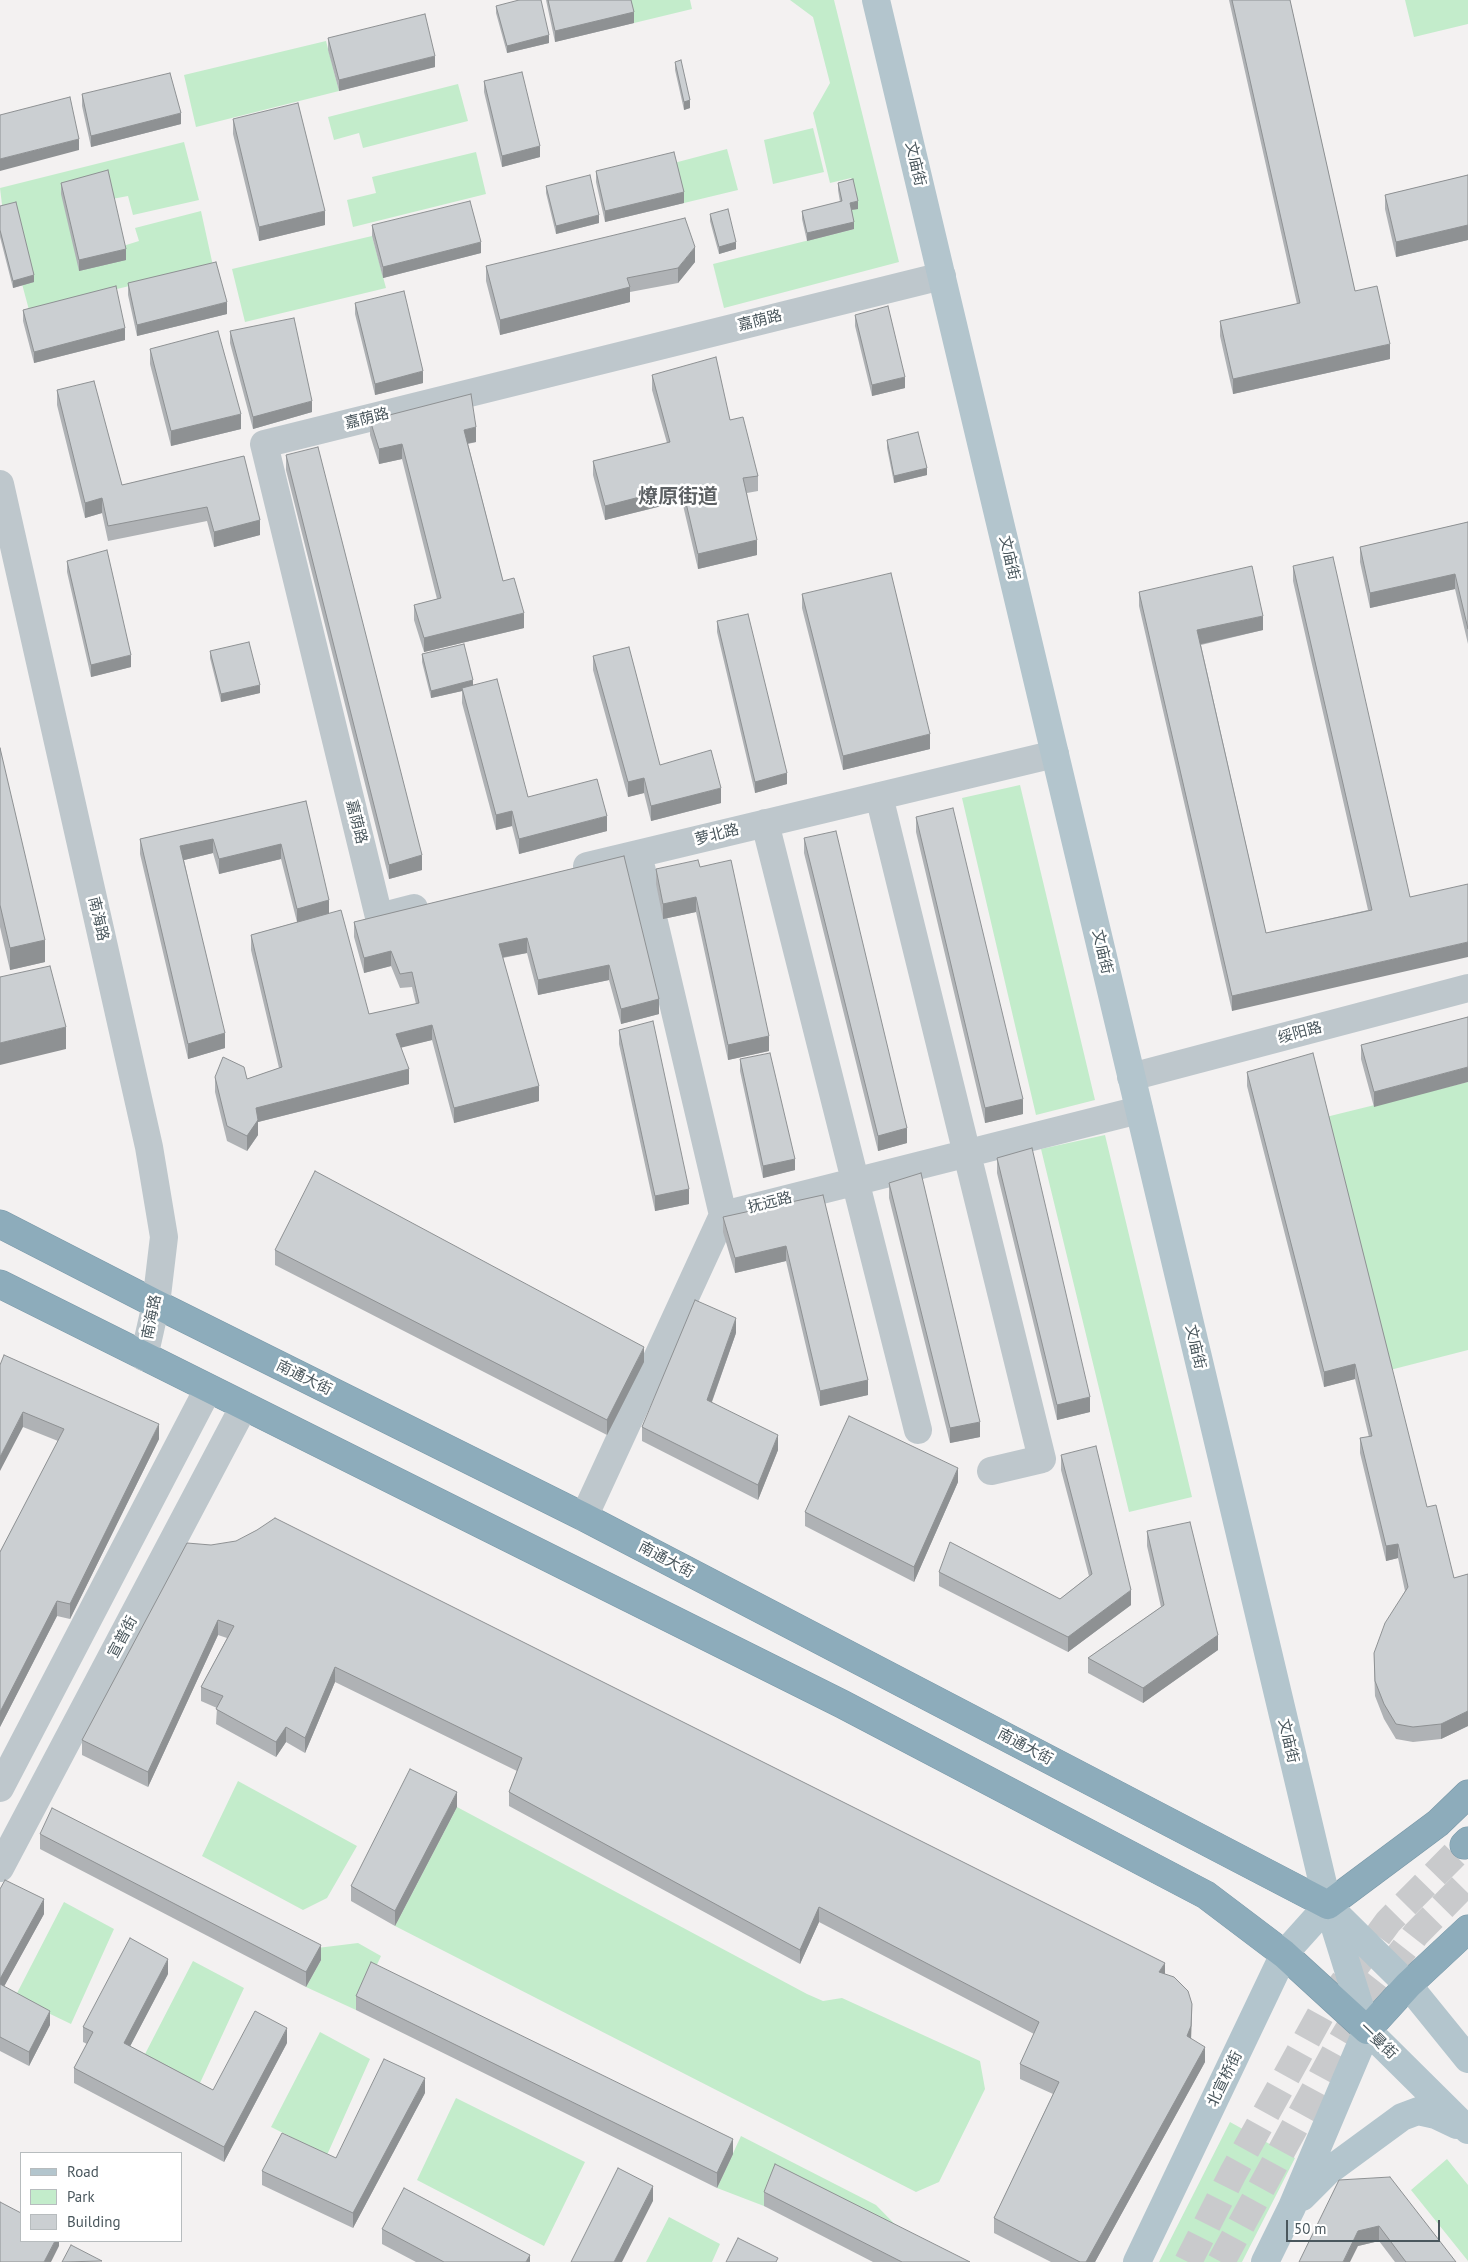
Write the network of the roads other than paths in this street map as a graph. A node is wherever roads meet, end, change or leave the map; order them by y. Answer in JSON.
{"nodes":[{"id":1,"x":876,"y":0,"type":"edge"},
{"id":2,"x":942,"y":276,"type":"junction"},
{"id":3,"x":0,"y":484,"type":"edge"},
{"id":4,"x":1055,"y":754,"type":"junction"},
{"id":5,"x":879,"y":796,"type":"junction"},
{"id":6,"x":765,"y":824,"type":"junction"},
{"id":7,"x":638,"y":854,"type":"junction"},
{"id":8,"x":561,"y":873,"type":"edge"},
{"id":9,"x":436,"y":903,"type":"edge"},
{"id":10,"x":1468,"y":988,"type":"edge"},
{"id":11,"x":1131,"y":1076,"type":"junction"},
{"id":12,"x":1139,"y":1110,"type":"junction"},
{"id":13,"x":966,"y":1154,"type":"junction"},
{"id":14,"x":854,"y":1182,"type":"junction"},
{"id":15,"x":723,"y":1215,"type":"junction"},
{"id":16,"x":0,"y":1224,"type":"edge"},
{"id":17,"x":0,"y":1284,"type":"edge"},
{"id":18,"x":156,"y":1304,"type":"junction"},
{"id":19,"x":144,"y":1357,"type":"junction"},
{"id":20,"x":208,"y":1388,"type":"junction"},
{"id":21,"x":244,"y":1406,"type":"junction"},
{"id":22,"x":918,"y":1430,"type":"dead end"},
{"id":23,"x":991,"y":1471,"type":"dead end"},
{"id":24,"x":584,"y":1517,"type":"junction"},
{"id":25,"x":0,"y":1788,"type":"edge"},
{"id":26,"x":1468,"y":1794,"type":"edge"},
{"id":27,"x":0,"y":1868,"type":"edge"},
{"id":28,"x":1328,"y":1905,"type":"junction"},
{"id":29,"x":1468,"y":1929,"type":"edge"},
{"id":30,"x":1284,"y":1954,"type":"junction"},
{"id":31,"x":1408,"y":1984,"type":"junction"},
{"id":32,"x":1368,"y":2030,"type":"junction"},
{"id":33,"x":1468,"y":2059,"type":"edge"},
{"id":34,"x":1468,"y":2130,"type":"edge"},
{"id":35,"x":1292,"y":2207,"type":"junction"},
{"id":36,"x":1137,"y":2262,"type":"edge"},
{"id":37,"x":1265,"y":2262,"type":"edge"}],
"edges":[{"from":1,"to":2,"type":"main road","name":"文庙街"},
{"from":2,"to":4,"type":"main road","name":"文庙街"},
{"from":2,"to":9,"type":"street","name":"嘉荫路"},
{"from":3,"to":18,"type":"street","name":"南海路"},
{"from":4,"to":5,"type":"street","name":"萝北路"},
{"from":4,"to":11,"type":"main road","name":"文庙街"},
{"from":5,"to":6,"type":"street","name":"萝北路"},
{"from":5,"to":13,"type":"street"},
{"from":6,"to":7,"type":"street","name":"萝北路"},
{"from":6,"to":14,"type":"street"},
{"from":7,"to":8,"type":"street","name":"萝北路"},
{"from":7,"to":15,"type":"street"},
{"from":10,"to":11,"type":"street","name":"绥阳路"},
{"from":11,"to":12,"type":"main road","name":"文庙街"},
{"from":12,"to":13,"type":"street","name":"抚远路"},
{"from":12,"to":28,"type":"main road","name":"文庙街"},
{"from":13,"to":14,"type":"street","name":"抚远路"},
{"from":13,"to":23,"type":"street"},
{"from":14,"to":15,"type":"street","name":"抚远路"},
{"from":14,"to":22,"type":"street"},
{"from":15,"to":24,"type":"street"},
{"from":16,"to":18,"type":"highway","name":"南通大街"},
{"from":17,"to":19,"type":"highway"},
{"from":18,"to":19,"type":"street","name":"南海路"},
{"from":18,"to":24,"type":"highway","name":"南通大街"},
{"from":19,"to":20,"type":"highway"},
{"from":20,"to":21,"type":"highway"},
{"from":20,"to":25,"type":"street"},
{"from":21,"to":27,"type":"street","name":"宣普街"},
{"from":21,"to":30,"type":"highway"},
{"from":24,"to":28,"type":"highway","name":"南通大街"},
{"from":26,"to":28,"type":"highway"},
{"from":28,"to":30,"type":"main road","name":"北宣桥街"},
{"from":28,"to":31,"type":"main road"},
{"from":28,"to":32,"type":"main road","name":"文庙街"},
{"from":29,"to":31,"type":"highway"},
{"from":30,"to":32,"type":"highway","name":"一曼街"},
{"from":30,"to":36,"type":"main road","name":"北宣桥街"},
{"from":31,"to":32,"type":"highway"},
{"from":31,"to":33,"type":"main road"},
{"from":32,"to":34,"type":"main road","name":"一曼街"},
{"from":32,"to":35,"type":"main road"},
{"from":34,"to":35,"type":"main road"},
{"from":35,"to":37,"type":"main road"}]}
